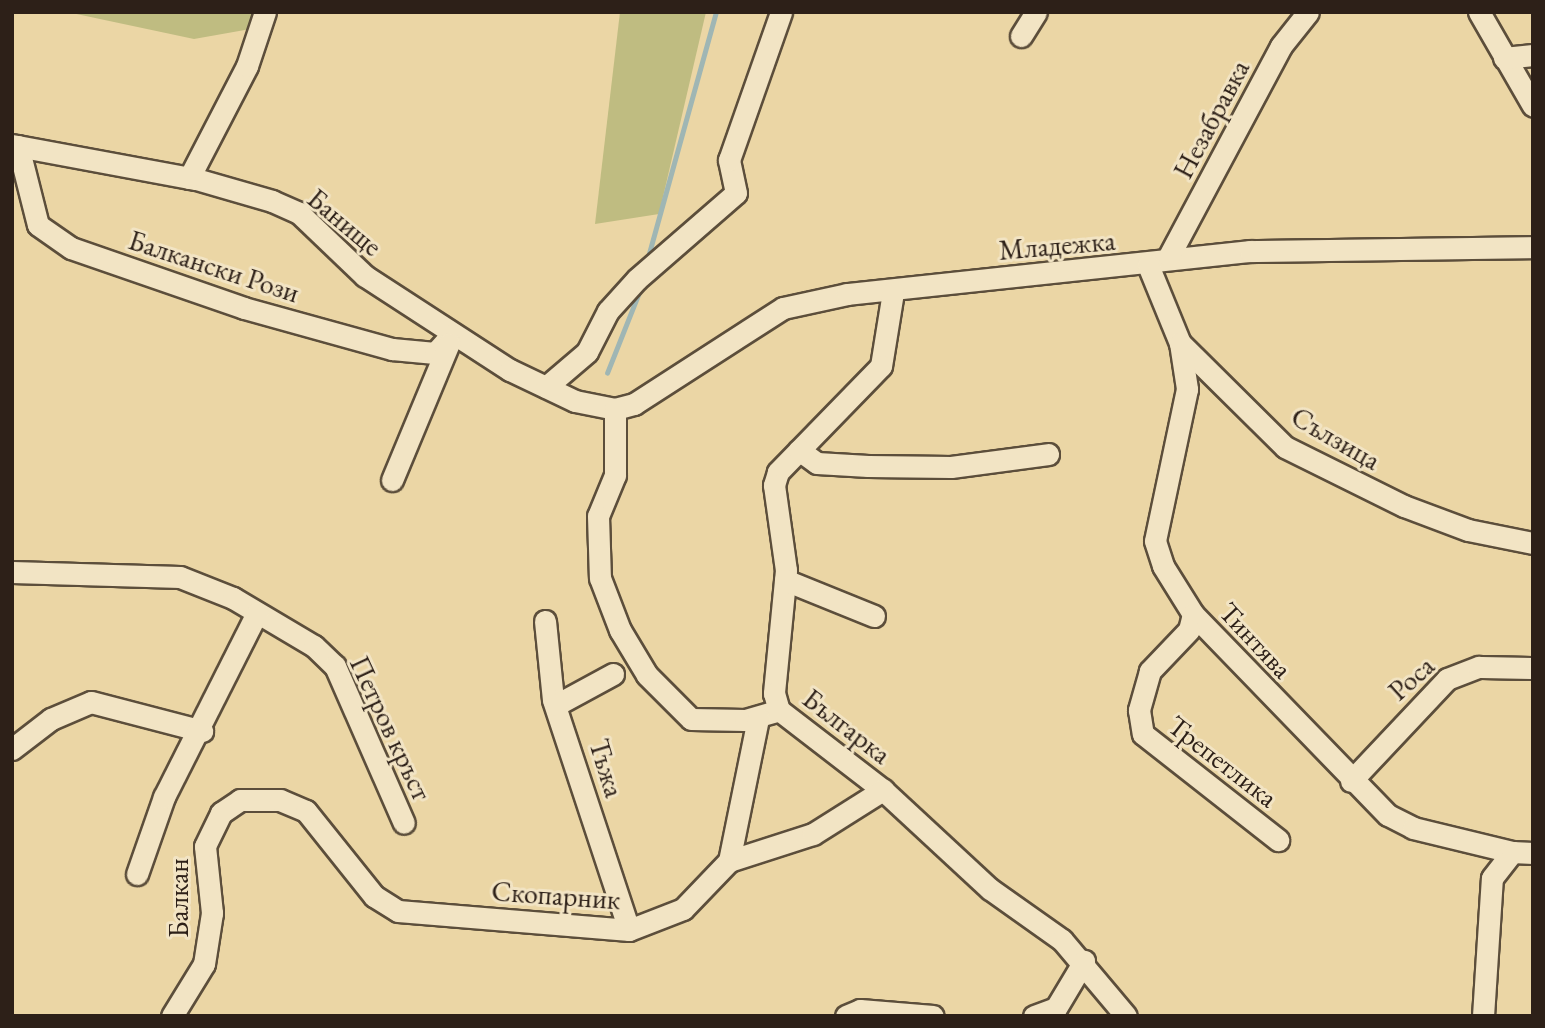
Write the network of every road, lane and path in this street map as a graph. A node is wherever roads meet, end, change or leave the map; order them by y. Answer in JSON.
{"nodes":[{"id":1,"x":265,"y":12,"type":"edge"},
{"id":2,"x":781,"y":12,"type":"edge"},
{"id":3,"x":1036,"y":12,"type":"edge"},
{"id":4,"x":1308,"y":12,"type":"edge"},
{"id":5,"x":1479,"y":12,"type":"edge"},
{"id":6,"x":1021,"y":36,"type":"dead end"},
{"id":7,"x":1533,"y":55,"type":"edge"},
{"id":8,"x":1504,"y":58,"type":"junction"},
{"id":9,"x":1533,"y":106,"type":"edge"},
{"id":10,"x":15,"y":145,"type":"edge"},
{"id":11,"x":189,"y":178,"type":"junction"},
{"id":12,"x":1533,"y":247,"type":"edge"},
{"id":13,"x":1169,"y":256,"type":"junction"},
{"id":14,"x":1148,"y":265,"type":"junction"},
{"id":15,"x":893,"y":292,"type":"junction"},
{"id":16,"x":452,"y":334,"type":"junction"},
{"id":17,"x":1180,"y":343,"type":"junction"},
{"id":18,"x":546,"y":387,"type":"junction"},
{"id":19,"x":615,"y":409,"type":"junction"},
{"id":20,"x":799,"y":450,"type":"junction"},
{"id":21,"x":1048,"y":454,"type":"dead end"},
{"id":22,"x":392,"y":480,"type":"dead end"},
{"id":23,"x":1533,"y":543,"type":"edge"},
{"id":24,"x":12,"y":572,"type":"edge"},
{"id":25,"x":785,"y":580,"type":"junction"},
{"id":26,"x":257,"y":613,"type":"junction"},
{"id":27,"x":1193,"y":614,"type":"junction"},
{"id":28,"x":873,"y":616,"type":"dead end"},
{"id":29,"x":545,"y":621,"type":"dead end"},
{"id":30,"x":1533,"y":668,"type":"edge"},
{"id":31,"x":613,"y":674,"type":"dead end"},
{"id":32,"x":556,"y":705,"type":"junction"},
{"id":33,"x":779,"y":710,"type":"junction"},
{"id":34,"x":758,"y":718,"type":"junction"},
{"id":35,"x":202,"y":731,"type":"junction"},
{"id":36,"x":12,"y":749,"type":"edge"},
{"id":37,"x":1351,"y":781,"type":"junction"},
{"id":38,"x":883,"y":790,"type":"junction"},
{"id":39,"x":404,"y":823,"type":"dead end"},
{"id":40,"x":1278,"y":839,"type":"dead end"},
{"id":41,"x":1522,"y":853,"type":"edge"},
{"id":42,"x":729,"y":861,"type":"junction"},
{"id":43,"x":137,"y":874,"type":"dead end"},
{"id":44,"x":379,"y":900,"type":"joint"},
{"id":45,"x":629,"y":930,"type":"junction"},
{"id":46,"x":1084,"y":961,"type":"junction"},
{"id":47,"x":172,"y":1016,"type":"edge"},
{"id":48,"x":846,"y":1016,"type":"edge"},
{"id":49,"x":933,"y":1016,"type":"edge"},
{"id":50,"x":1034,"y":1016,"type":"edge"},
{"id":51,"x":1126,"y":1016,"type":"edge"},
{"id":52,"x":1483,"y":1016,"type":"edge"}],
"edges":[{"from":1,"to":11,"type":"street"},
{"from":2,"to":18,"type":"street"},
{"from":3,"to":6,"type":"street"},
{"from":4,"to":13,"type":"street","name":"Незабравка"},
{"from":5,"to":8,"type":"street"},
{"from":7,"to":8,"type":"street"},
{"from":8,"to":9,"type":"street"},
{"from":10,"to":11,"type":"street","name":"Банище"},
{"from":10,"to":16,"type":"street","name":"Балкански Рози"},
{"from":11,"to":16,"type":"street","name":"Банище"},
{"from":12,"to":13,"type":"street","name":"Младежка"},
{"from":13,"to":14,"type":"street","name":"Младежка"},
{"from":14,"to":15,"type":"street","name":"Младежка"},
{"from":14,"to":17,"type":"street","name":"Сълзица"},
{"from":15,"to":19,"type":"street","name":"Младежка"},
{"from":15,"to":20,"type":"street","name":"Българка"},
{"from":16,"to":18,"type":"street","name":"Банище"},
{"from":16,"to":22,"type":"street"},
{"from":17,"to":23,"type":"street","name":"Сълзица"},
{"from":17,"to":27,"type":"street","name":"Тинтява"},
{"from":18,"to":19,"type":"street","name":"Банище"},
{"from":19,"to":34,"type":"street"},
{"from":20,"to":21,"type":"street"},
{"from":20,"to":25,"type":"street","name":"Българка"},
{"from":24,"to":26,"type":"street","name":"Петров кръст"},
{"from":25,"to":28,"type":"street"},
{"from":25,"to":33,"type":"street","name":"Българка"},
{"from":26,"to":35,"type":"street"},
{"from":26,"to":39,"type":"street","name":"Петров кръст"},
{"from":27,"to":37,"type":"street","name":"Тинтява"},
{"from":27,"to":40,"type":"street","name":"Трепетлика"},
{"from":29,"to":32,"type":"street","name":"Тъжа"},
{"from":30,"to":37,"type":"street","name":"Роса"},
{"from":31,"to":32,"type":"street"},
{"from":32,"to":45,"type":"street","name":"Тъжа"},
{"from":33,"to":34,"type":"street"},
{"from":33,"to":38,"type":"street","name":"Българка"},
{"from":34,"to":42,"type":"street"},
{"from":35,"to":36,"type":"street"},
{"from":35,"to":43,"type":"street"},
{"from":37,"to":41,"type":"street","name":"Тинтява"},
{"from":38,"to":42,"type":"street"},
{"from":38,"to":46,"type":"street","name":"Българка"},
{"from":41,"to":52,"type":"street"},
{"from":42,"to":45,"type":"street","name":"Скопарник"},
{"from":44,"to":45,"type":"street","name":"Скопарник"},
{"from":44,"to":47,"type":"street","name":"Балкан"},
{"from":46,"to":50,"type":"street"},
{"from":46,"to":51,"type":"street","name":"Българка"},
{"from":48,"to":49,"type":"street"}]}
